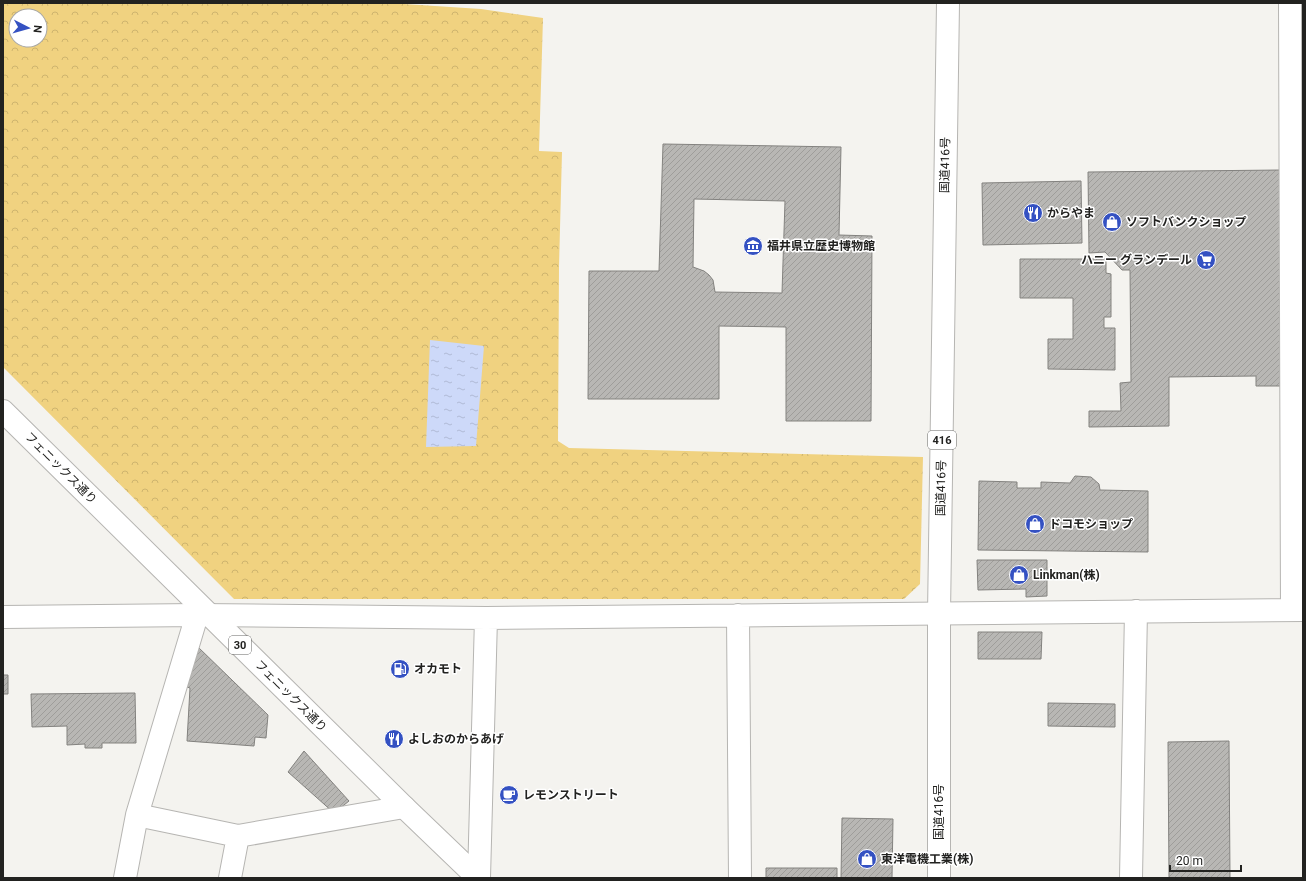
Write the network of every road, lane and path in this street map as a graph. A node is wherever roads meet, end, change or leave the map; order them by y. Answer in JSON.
{"nodes":[{"id":1,"x":948,"y":3,"type":"edge"},
{"id":2,"x":1290,"y":3,"type":"edge"},
{"id":3,"x":1297,"y":288,"type":"edge"},
{"id":4,"x":1297,"y":394,"type":"edge"},
{"id":5,"x":3,"y":411,"type":"edge"},
{"id":6,"x":1297,"y":506,"type":"edge"},
{"id":7,"x":1297,"y":609,"type":"edge"},
{"id":8,"x":1136,"y":611,"type":"junction"},
{"id":9,"x":939,"y":614,"type":"junction"},
{"id":10,"x":204,"y":615,"type":"junction"},
{"id":11,"x":738,"y":616,"type":"junction"},
{"id":12,"x":3,"y":617,"type":"edge"},
{"id":13,"x":486,"y":618,"type":"junction"},
{"id":14,"x":404,"y":807,"type":"junction"},
{"id":15,"x":137,"y":815,"type":"junction"},
{"id":16,"x":238,"y":836,"type":"junction"},
{"id":17,"x":125,"y":878,"type":"edge"},
{"id":18,"x":230,"y":878,"type":"edge"},
{"id":19,"x":478,"y":878,"type":"edge"},
{"id":20,"x":740,"y":878,"type":"edge"},
{"id":21,"x":939,"y":878,"type":"edge"},
{"id":22,"x":1131,"y":878,"type":"edge"}],
"edges":[{"from":1,"to":9,"type":"main road","name":"国道416号","number":"416"},
{"from":2,"to":3,"type":"main road"},
{"from":3,"to":4,"type":"main road"},
{"from":4,"to":6,"type":"main road"},
{"from":5,"to":10,"type":"main road","name":"フェニックス通り","number":"30"},
{"from":6,"to":7,"type":"main road"},
{"from":7,"to":8,"type":"main road"},
{"from":8,"to":9,"type":"main road"},
{"from":8,"to":22,"type":"main road"},
{"from":9,"to":11,"type":"main road"},
{"from":9,"to":21,"type":"main road","name":"国道416号","number":"416"},
{"from":10,"to":12,"type":"main road"},
{"from":10,"to":13,"type":"main road"},
{"from":10,"to":14,"type":"main road","name":"フェニックス通り","number":"30"},
{"from":10,"to":15,"type":"main road"},
{"from":11,"to":13,"type":"main road"},
{"from":11,"to":20,"type":"main road"},
{"from":13,"to":19,"type":"main road"},
{"from":14,"to":16,"type":"main road"},
{"from":14,"to":19,"type":"main road","name":"フェニックス通り","number":"30"},
{"from":15,"to":16,"type":"main road"},
{"from":15,"to":17,"type":"main road"},
{"from":16,"to":18,"type":"main road"}]}
